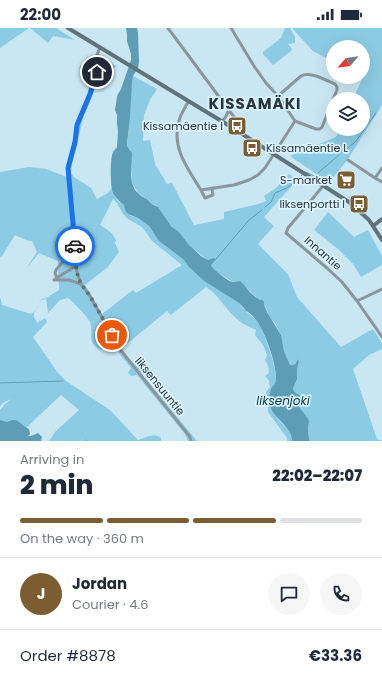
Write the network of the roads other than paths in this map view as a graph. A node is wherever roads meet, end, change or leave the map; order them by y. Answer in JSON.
{"nodes":[{"id":1,"x":68,"y":28,"type":"edge"},
{"id":2,"x":168,"y":28,"type":"edge"},
{"id":3,"x":231,"y":28,"type":"edge"},
{"id":4,"x":100,"y":47,"type":"junction"},
{"id":5,"x":336,"y":92,"type":"edge"},
{"id":6,"x":278,"y":96,"type":"junction"},
{"id":7,"x":188,"y":102,"type":"junction"},
{"id":8,"x":229,"y":110,"type":"junction"},
{"id":9,"x":326,"y":117,"type":"edge"},
{"id":10,"x":295,"y":121,"type":"junction"},
{"id":11,"x":222,"y":122,"type":"junction"},
{"id":12,"x":243,"y":129,"type":"dead end"},
{"id":13,"x":273,"y":154,"type":"junction"},
{"id":14,"x":348,"y":160,"type":"dead end"},
{"id":15,"x":382,"y":168,"type":"edge"},
{"id":16,"x":376,"y":178,"type":"junction"},
{"id":17,"x":382,"y":182,"type":"edge"},
{"id":18,"x":323,"y":186,"type":"junction"},
{"id":19,"x":212,"y":189,"type":"junction"},
{"id":20,"x":201,"y":190,"type":"junction"},
{"id":21,"x":382,"y":218,"type":"edge"},
{"id":22,"x":373,"y":226,"type":"junction"},
{"id":23,"x":382,"y":240,"type":"edge"},
{"id":24,"x":75,"y":247,"type":"junction"},
{"id":25,"x":76,"y":266,"type":"junction"},
{"id":26,"x":57,"y":278,"type":"junction"},
{"id":27,"x":81,"y":284,"type":"junction"},
{"id":28,"x":382,"y":289,"type":"edge"},
{"id":29,"x":357,"y":301,"type":"junction"},
{"id":30,"x":382,"y":337,"type":"edge"},
{"id":31,"x":191,"y":441,"type":"edge"}],
"edges":[{"from":1,"to":4,"type":"street"},
{"from":2,"to":8,"type":"street"},
{"from":3,"to":6,"type":"street"},
{"from":4,"to":7,"type":"street"},
{"from":4,"to":24,"type":"street","name":"Iiksensuuntie"},
{"from":5,"to":6,"type":"street"},
{"from":6,"to":10,"type":"street"},
{"from":7,"to":11,"type":"street"},
{"from":7,"to":20,"type":"street"},
{"from":8,"to":11,"type":"street"},
{"from":8,"to":12,"type":"street"},
{"from":9,"to":10,"type":"street"},
{"from":10,"to":13,"type":"street"},
{"from":11,"to":13,"type":"street"},
{"from":13,"to":18,"type":"street"},
{"from":13,"to":19,"type":"street"},
{"from":14,"to":16,"type":"street"},
{"from":15,"to":16,"type":"street"},
{"from":16,"to":17,"type":"street"},
{"from":18,"to":22,"type":"street"},
{"from":18,"to":29,"type":"street","name":"Innantie"},
{"from":19,"to":20,"type":"street"},
{"from":19,"to":20,"type":"street"},
{"from":21,"to":22,"type":"street"},
{"from":22,"to":23,"type":"street"},
{"from":24,"to":25,"type":"street","name":"Iiksensuuntie"},
{"from":24,"to":26,"type":"street"},
{"from":25,"to":26,"type":"street"},
{"from":25,"to":27,"type":"street","name":"Iiksensuuntie"},
{"from":26,"to":27,"type":"street"},
{"from":27,"to":31,"type":"street","name":"Iiksensuuntie"},
{"from":28,"to":29,"type":"street"},
{"from":29,"to":30,"type":"street","name":"Innantie"}]}
